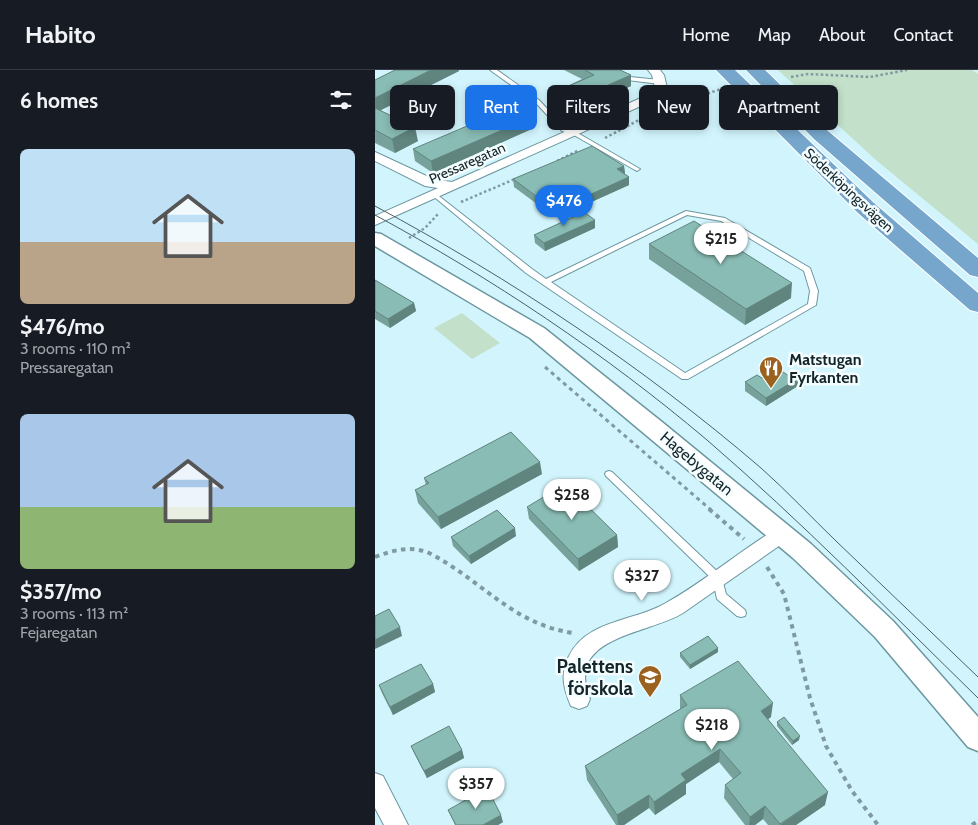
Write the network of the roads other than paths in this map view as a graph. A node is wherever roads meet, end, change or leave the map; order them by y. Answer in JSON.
{"nodes":[{"id":1,"x":493,"y":70,"type":"edge"},
{"id":2,"x":612,"y":70,"type":"edge"},
{"id":3,"x":654,"y":70,"type":"edge"},
{"id":4,"x":755,"y":70,"type":"edge"},
{"id":5,"x":723,"y":79,"type":"edge"},
{"id":6,"x":660,"y":82,"type":"junction"},
{"id":7,"x":574,"y":132,"type":"junction"},
{"id":8,"x":375,"y":156,"type":"edge"},
{"id":9,"x":637,"y":169,"type":"dead end"},
{"id":10,"x":455,"y":186,"type":"junction"},
{"id":11,"x":435,"y":195,"type":"junction"},
{"id":12,"x":375,"y":221,"type":"edge"},
{"id":13,"x":384,"y":243,"type":"edge"},
{"id":14,"x":978,"y":270,"type":"edge"},
{"id":15,"x":545,"y":282,"type":"junction"},
{"id":16,"x":978,"y":305,"type":"edge"},
{"id":17,"x":609,"y":474,"type":"dead end"},
{"id":18,"x":782,"y":534,"type":"junction"},
{"id":19,"x":718,"y":578,"type":"junction"},
{"id":20,"x":741,"y":613,"type":"dead end"},
{"id":21,"x":579,"y":699,"type":"dead end"},
{"id":22,"x":978,"y":738,"type":"edge"},
{"id":23,"x":375,"y":784,"type":"edge"},
{"id":24,"x":396,"y":825,"type":"edge"}],
"edges":[{"from":1,"to":7,"type":"lane"},
{"from":2,"to":6,"type":"lane"},
{"from":3,"to":6,"type":"street"},
{"from":4,"to":14,"type":"highway","name":"Söderköpingsvägen"},
{"from":5,"to":16,"type":"highway","name":"Söderköpingsvägen"},
{"from":6,"to":7,"type":"street","name":"Pressaregatan"},
{"from":7,"to":9,"type":"lane"},
{"from":7,"to":10,"type":"street","name":"Pressaregatan"},
{"from":8,"to":10,"type":"street"},
{"from":10,"to":11,"type":"street","name":"Pressaregatan"},
{"from":11,"to":12,"type":"street","name":"Pressaregatan"},
{"from":11,"to":15,"type":"lane"},
{"from":13,"to":18,"type":"street","name":"Hagebygatan"},
{"from":15,"to":15,"type":"lane"},
{"from":17,"to":19,"type":"lane"},
{"from":18,"to":19,"type":"street"},
{"from":18,"to":22,"type":"street","name":"Hagebygatan"},
{"from":19,"to":20,"type":"lane"},
{"from":19,"to":21,"type":"street"},
{"from":23,"to":24,"type":"street"}]}
